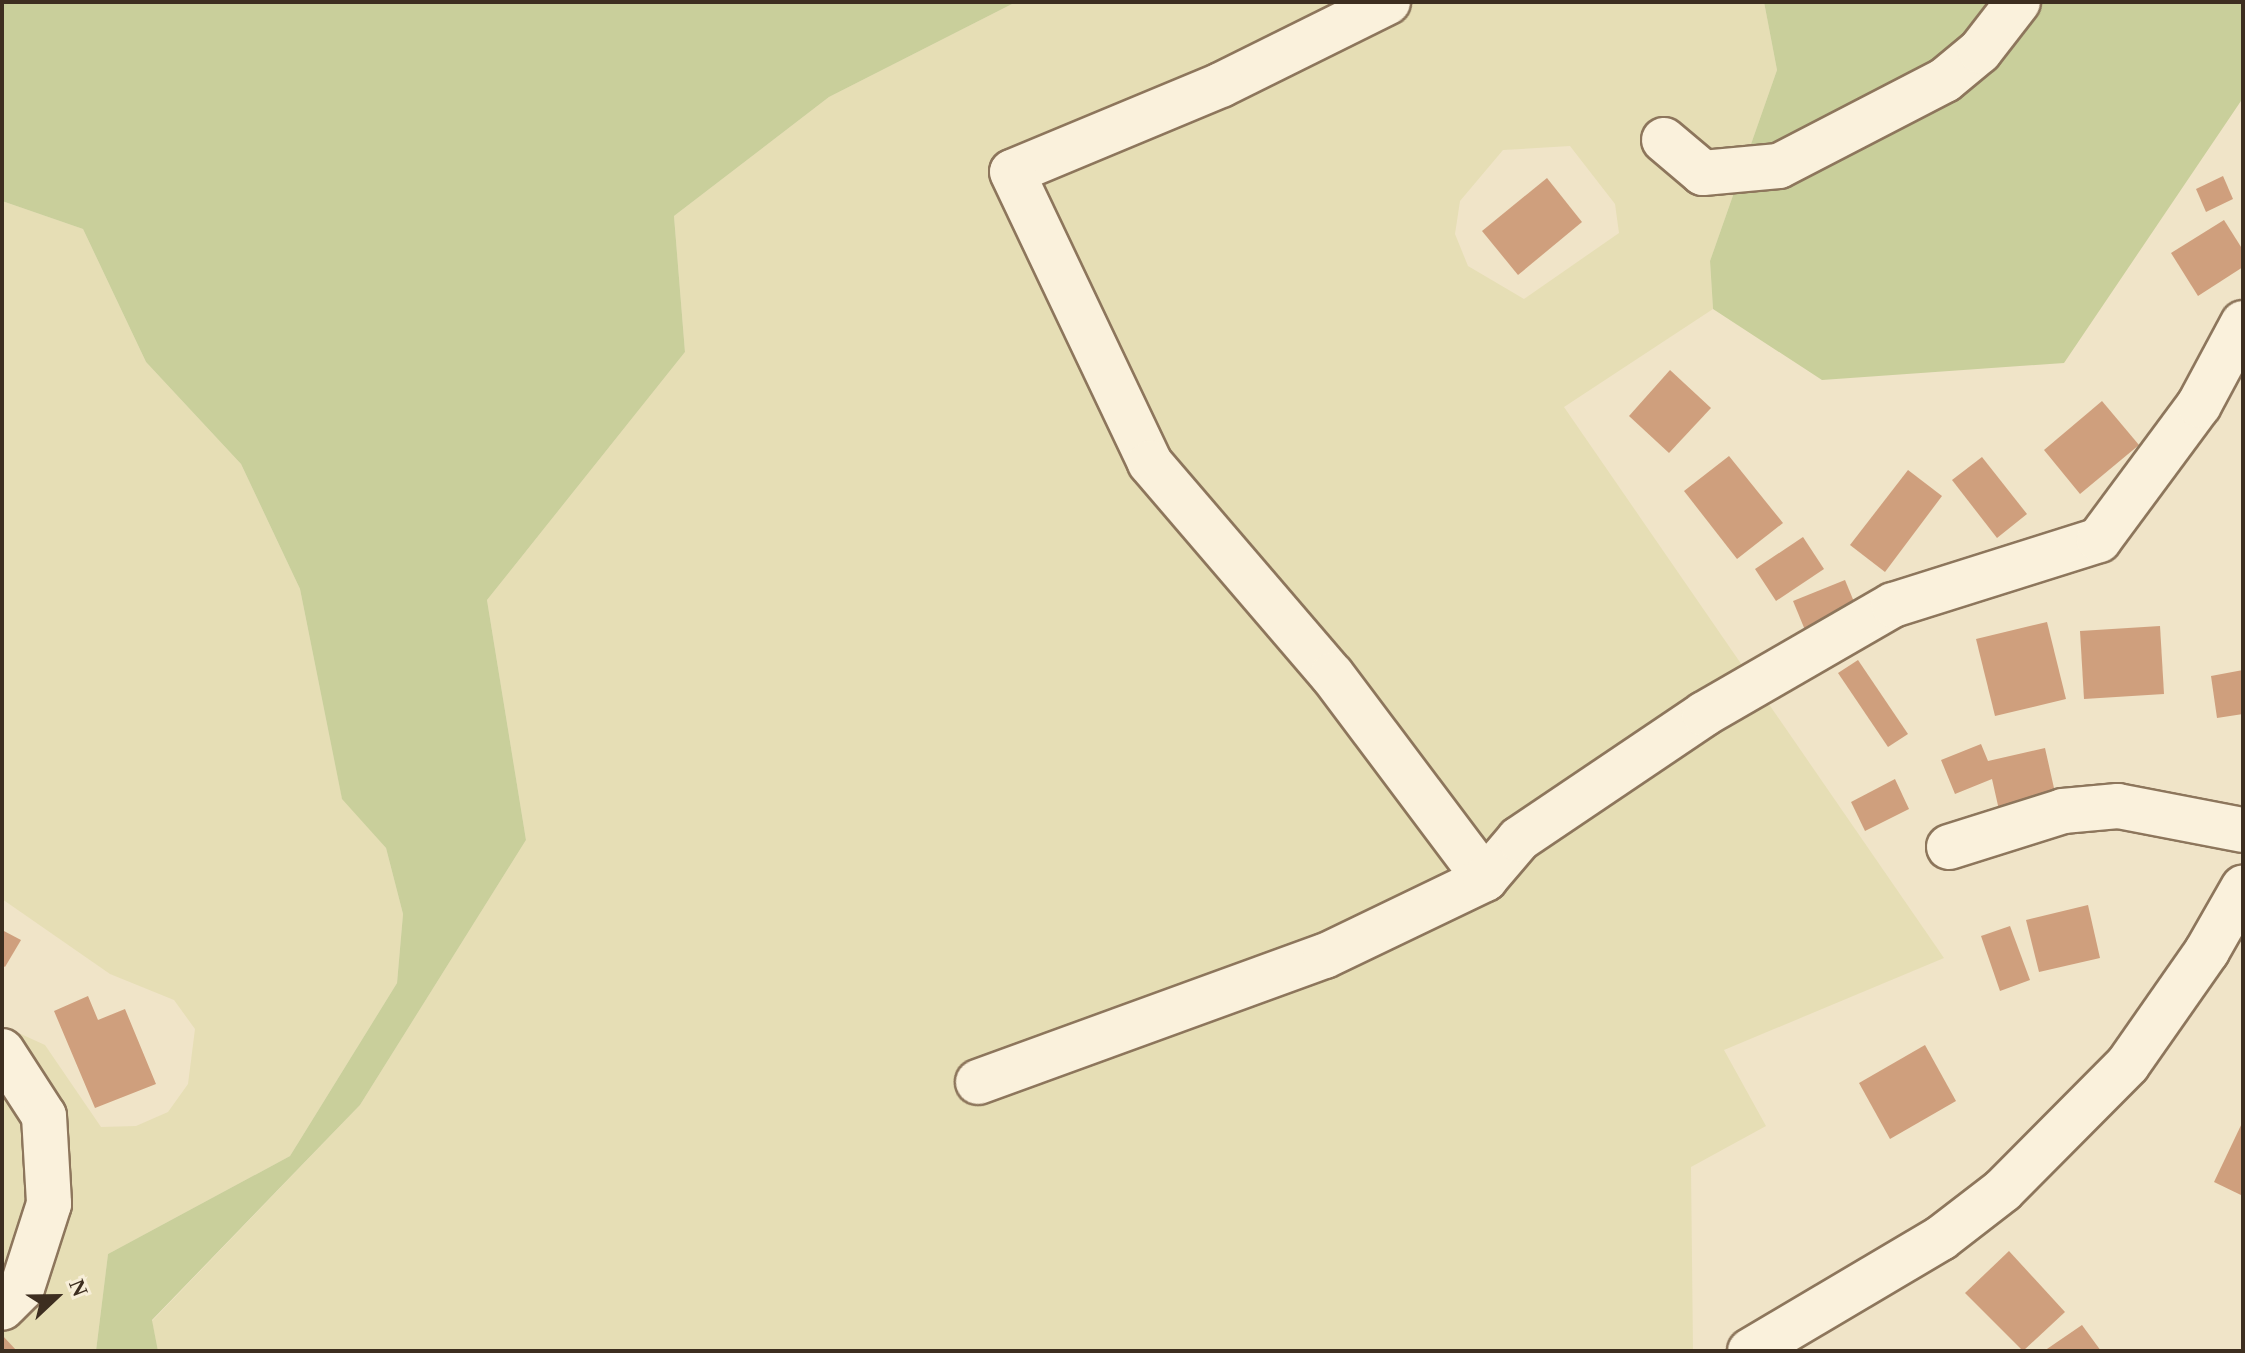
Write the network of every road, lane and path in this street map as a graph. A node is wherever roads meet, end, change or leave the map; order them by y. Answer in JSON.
{"nodes":[{"id":1,"x":1388,"y":2,"type":"edge"},
{"id":2,"x":2018,"y":2,"type":"edge"},
{"id":3,"x":1664,"y":140,"type":"dead end"},
{"id":4,"x":2243,"y":323,"type":"edge"},
{"id":5,"x":2243,"y":830,"type":"edge"},
{"id":6,"x":1949,"y":847,"type":"dead end"},
{"id":7,"x":1485,"y":879,"type":"junction"},
{"id":8,"x":2243,"y":888,"type":"edge"},
{"id":9,"x":2,"y":1051,"type":"edge"},
{"id":10,"x":978,"y":1082,"type":"dead end"},
{"id":11,"x":2,"y":1308,"type":"edge"},
{"id":12,"x":1750,"y":1351,"type":"edge"}],
"edges":[{"from":1,"to":7,"type":"street"},
{"from":2,"to":3,"type":"street"},
{"from":4,"to":7,"type":"street"},
{"from":5,"to":6,"type":"street"},
{"from":7,"to":10,"type":"street"},
{"from":8,"to":12,"type":"street"},
{"from":9,"to":11,"type":"street"}]}
